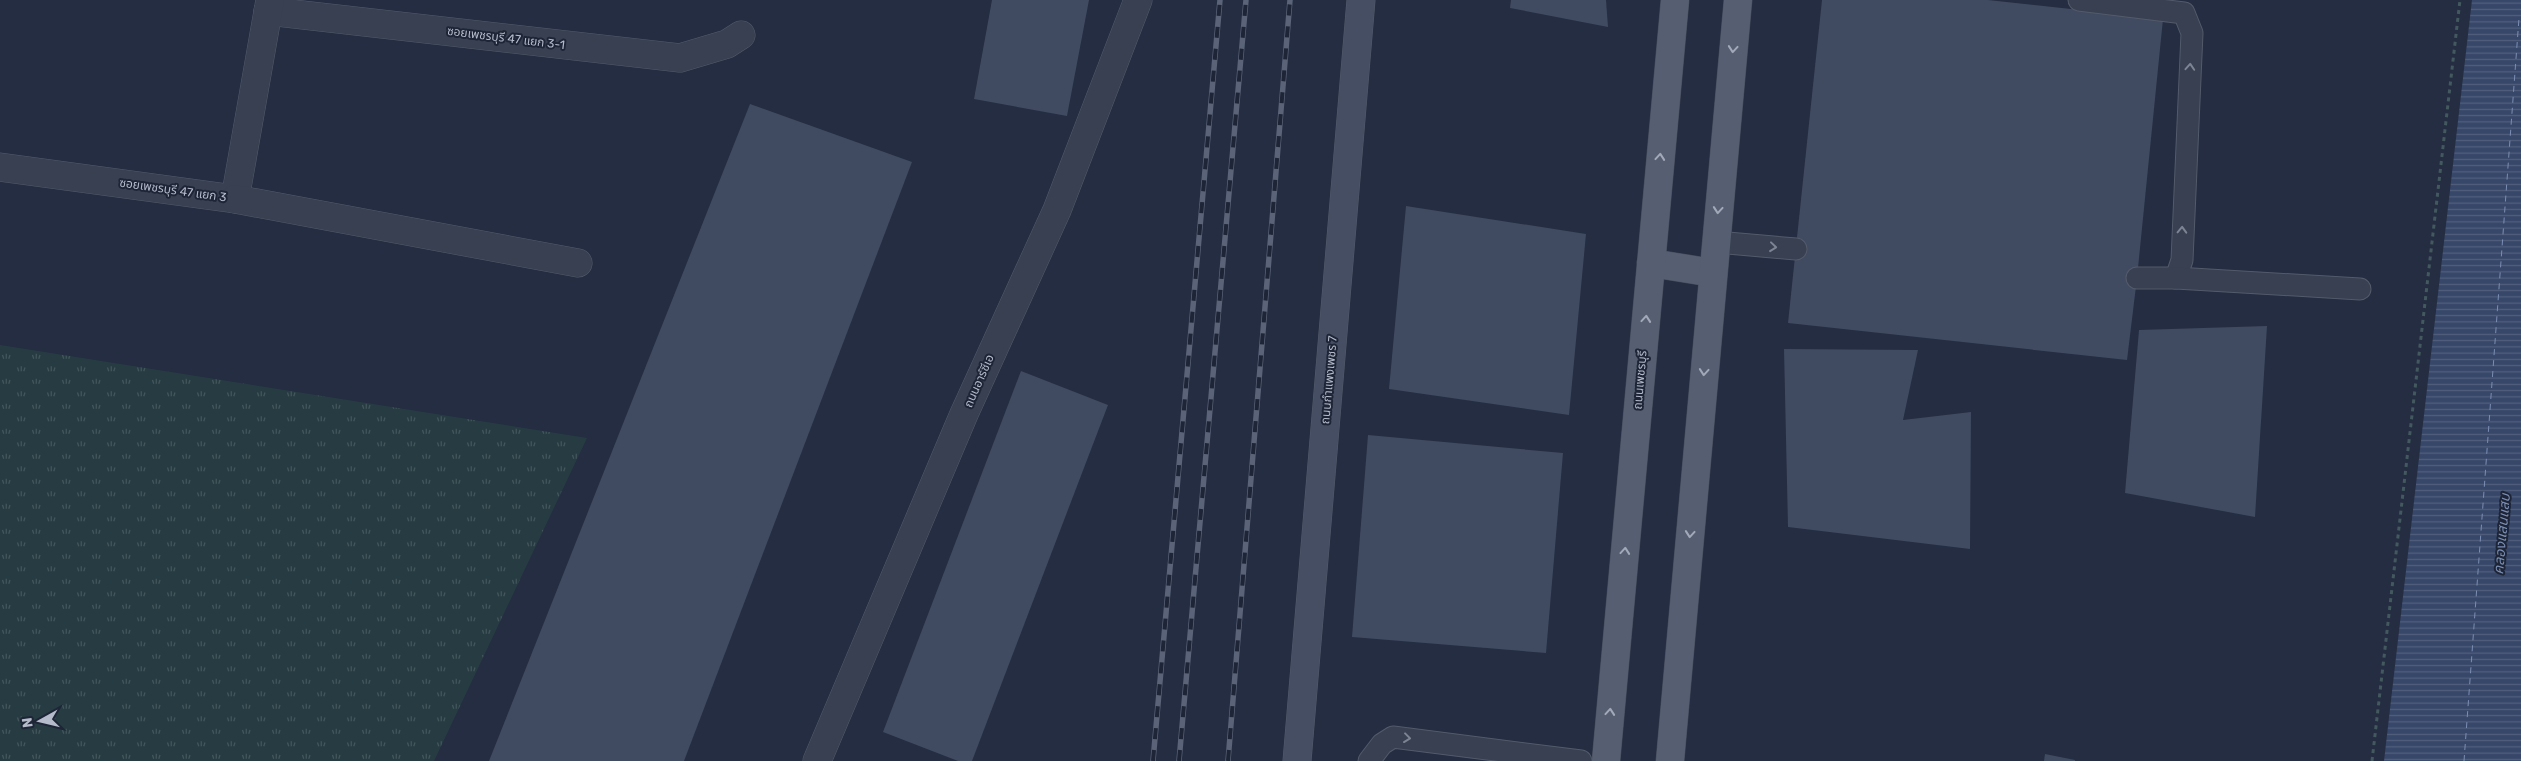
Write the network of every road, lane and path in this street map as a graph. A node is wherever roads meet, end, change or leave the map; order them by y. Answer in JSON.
{"nodes":[{"id":1,"x":1138,"y":0,"type":"edge"},
{"id":2,"x":1361,"y":0,"type":"edge"},
{"id":3,"x":1674,"y":0,"type":"edge"},
{"id":4,"x":1738,"y":0,"type":"edge"},
{"id":5,"x":2079,"y":0,"type":"edge"},
{"id":6,"x":2460,"y":0,"type":"edge"},
{"id":7,"x":269,"y":5,"type":"edge"},
{"id":8,"x":741,"y":35,"type":"dead end"},
{"id":9,"x":0,"y":167,"type":"edge"},
{"id":10,"x":235,"y":198,"type":"junction"},
{"id":11,"x":1716,"y":242,"type":"junction"},
{"id":12,"x":1796,"y":249,"type":"dead end"},
{"id":13,"x":578,"y":263,"type":"dead end"},
{"id":14,"x":1651,"y":263,"type":"junction"},
{"id":15,"x":1713,"y":272,"type":"junction"},
{"id":16,"x":2138,"y":278,"type":"dead end"},
{"id":17,"x":2176,"y":278,"type":"junction"},
{"id":18,"x":2360,"y":290,"type":"dead end"},
{"id":19,"x":1531,"y":758,"type":"edge"},
{"id":20,"x":817,"y":761,"type":"edge"},
{"id":21,"x":1297,"y":761,"type":"edge"},
{"id":22,"x":1369,"y":761,"type":"edge"},
{"id":23,"x":1582,"y":761,"type":"edge"},
{"id":24,"x":1606,"y":761,"type":"edge"},
{"id":25,"x":1670,"y":761,"type":"edge"},
{"id":26,"x":2372,"y":761,"type":"edge"}],
"edges":[{"from":1,"to":20,"type":"street","name":"ถนนอาร์ซีเอ"},
{"from":2,"to":21,"type":"street","name":"ถนนกำแพงเพชร 7"},
{"from":14,"to":3,"type":"main road","name":"ถนนเพชรบุรี","one_way":true},
{"from":4,"to":11,"type":"main road","one_way":true},
{"from":17,"to":5,"type":"lane","one_way":true},
{"from":6,"to":26,"type":"path"},
{"from":7,"to":8,"type":"street","name":"ซอยเพชรบุรี 47 แยก 3-1"},
{"from":7,"to":10,"type":"street","name":"ซอยเพชรบุรี 47 แยก 3"},
{"from":9,"to":10,"type":"street","name":"ซอยเพชรบุรี 47 แยก 3"},
{"from":10,"to":13,"type":"street"},
{"from":11,"to":12,"type":"lane","one_way":true},
{"from":11,"to":15,"type":"main road"},
{"from":14,"to":15,"type":"main road"},
{"from":24,"to":14,"type":"main road","name":"ถนนเพชรบุรี","one_way":true},
{"from":15,"to":25,"type":"main road","one_way":true},
{"from":16,"to":17,"type":"lane"},
{"from":17,"to":18,"type":"lane"},
{"from":22,"to":19,"type":"lane","one_way":true},
{"from":19,"to":23,"type":"lane"}]}
